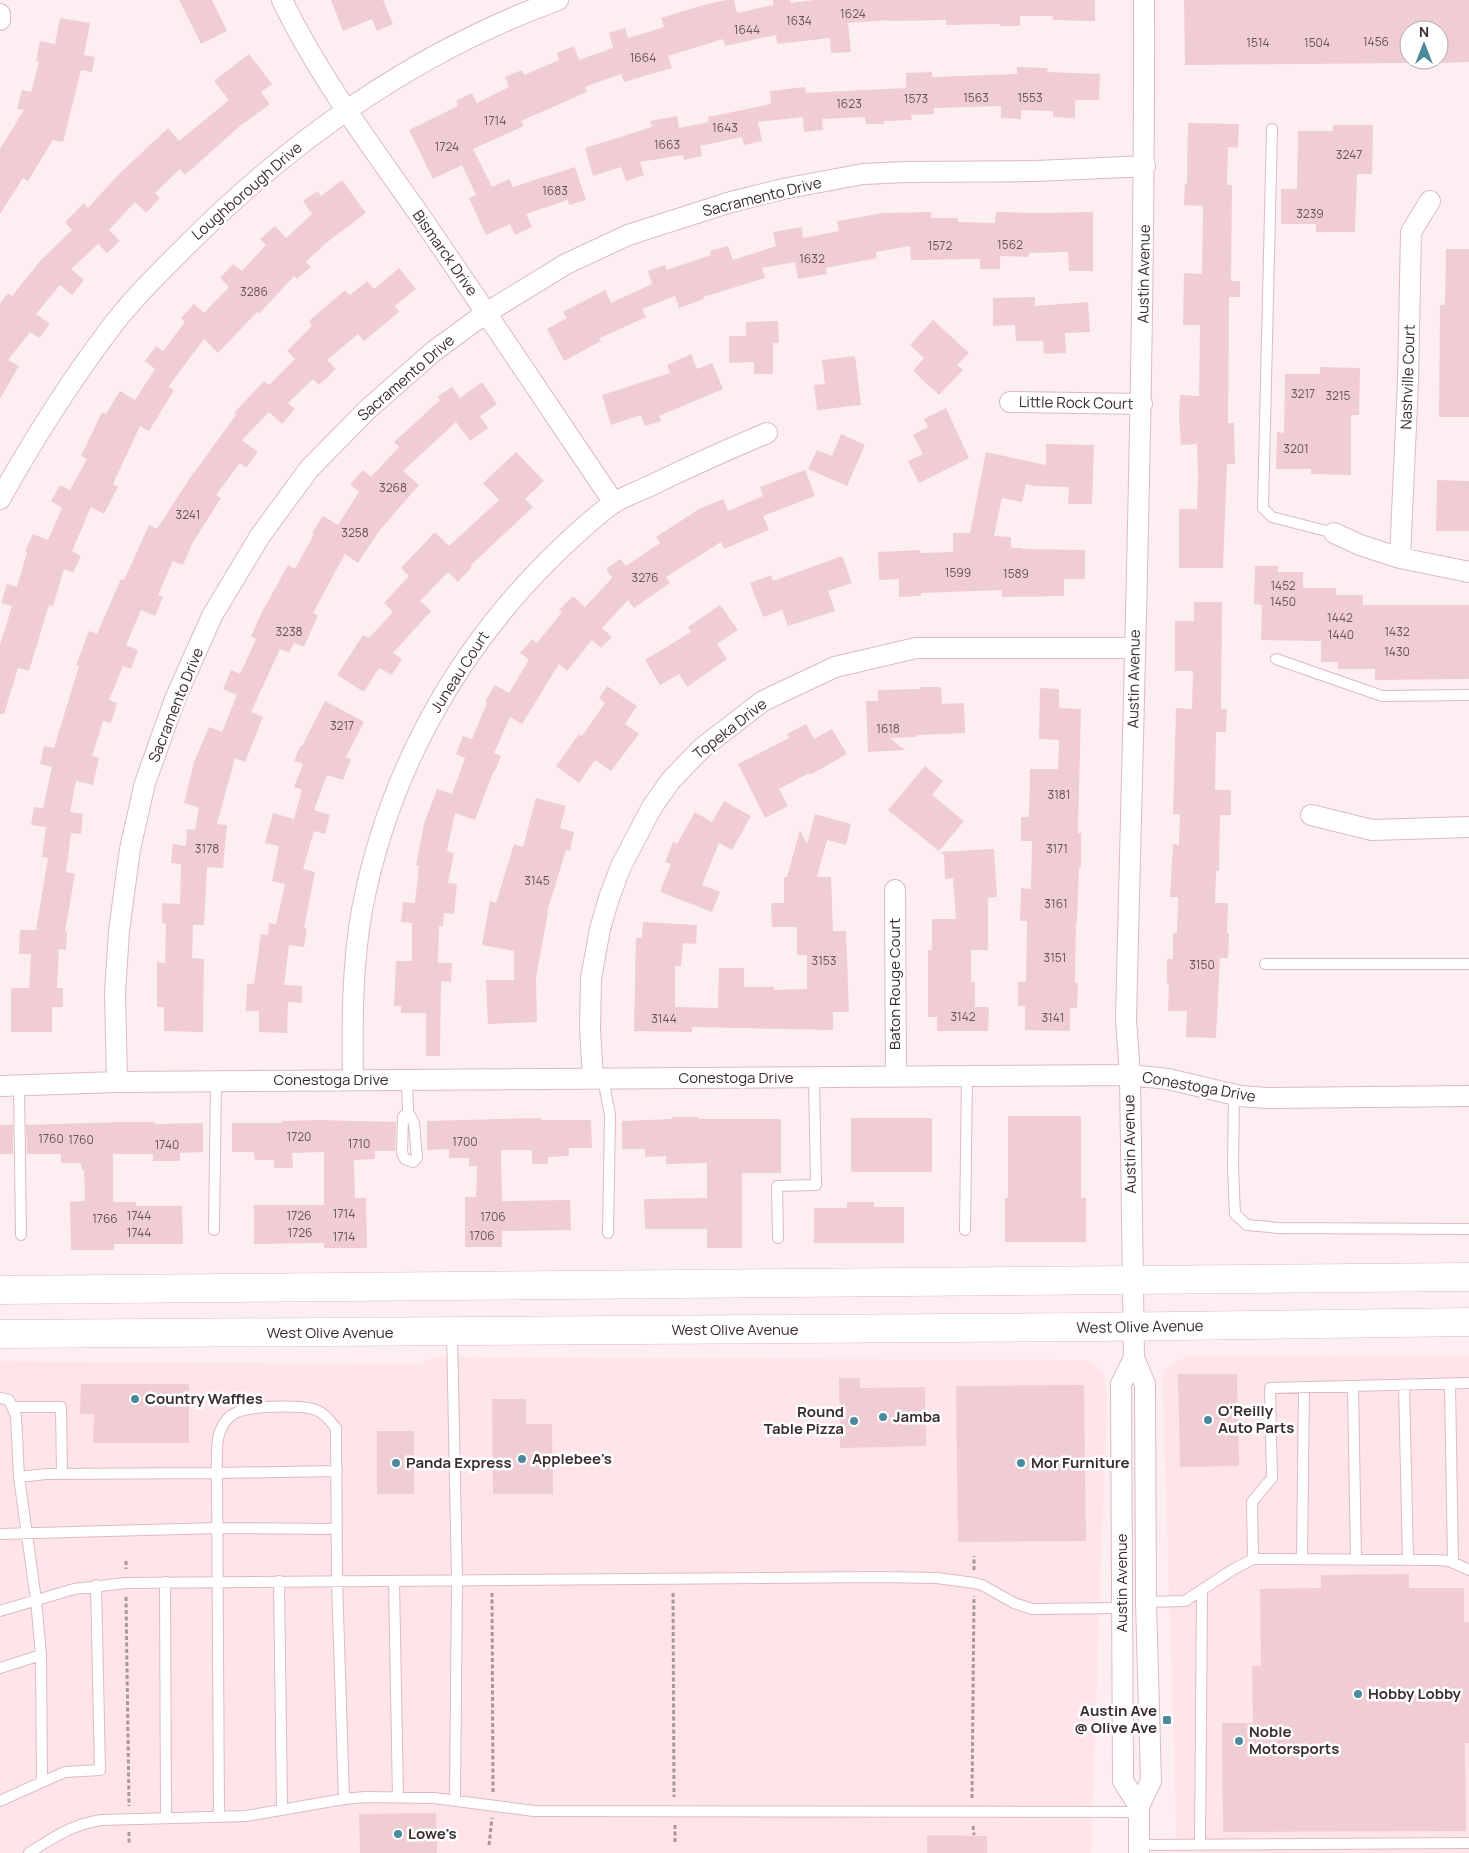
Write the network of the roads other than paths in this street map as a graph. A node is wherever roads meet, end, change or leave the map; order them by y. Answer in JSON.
{"nodes":[{"id":1,"x":282,"y":0,"type":"edge"},
{"id":2,"x":1144,"y":0,"type":"edge"},
{"id":3,"x":550,"y":1,"type":"edge"},
{"id":4,"x":0,"y":14,"type":"edge"},
{"id":5,"x":0,"y":20,"type":"edge"},
{"id":6,"x":347,"y":110,"type":"junction"},
{"id":7,"x":1272,"y":129,"type":"dead end"},
{"id":8,"x":1145,"y":166,"type":"junction"},
{"id":9,"x":1430,"y":201,"type":"dead end"},
{"id":10,"x":486,"y":313,"type":"junction"},
{"id":11,"x":1010,"y":402,"type":"dead end"},
{"id":12,"x":1142,"y":404,"type":"junction"},
{"id":13,"x":767,"y":433,"type":"dead end"},
{"id":14,"x":0,"y":499,"type":"edge"},
{"id":15,"x":614,"y":503,"type":"junction"},
{"id":16,"x":1334,"y":533,"type":"joint"},
{"id":17,"x":1400,"y":558,"type":"junction"},
{"id":18,"x":1469,"y":572,"type":"edge"},
{"id":19,"x":1135,"y":648,"type":"junction"},
{"id":20,"x":1276,"y":659,"type":"dead end"},
{"id":21,"x":1469,"y":695,"type":"edge"},
{"id":22,"x":1311,"y":815,"type":"dead end"},
{"id":23,"x":1469,"y":828,"type":"edge"},
{"id":24,"x":895,"y":890,"type":"dead end"},
{"id":25,"x":1265,"y":964,"type":"dead end"},
{"id":26,"x":1469,"y":964,"type":"edge"},
{"id":27,"x":1130,"y":1074,"type":"junction"},
{"id":28,"x":966,"y":1076,"type":"junction"},
{"id":29,"x":896,"y":1077,"type":"junction"},
{"id":30,"x":814,"y":1078,"type":"junction"},
{"id":31,"x":407,"y":1079,"type":"junction"},
{"id":32,"x":598,"y":1079,"type":"junction"},
{"id":33,"x":353,"y":1080,"type":"junction"},
{"id":34,"x":216,"y":1081,"type":"junction"},
{"id":35,"x":117,"y":1082,"type":"junction"},
{"id":36,"x":10,"y":1086,"type":"edge"},
{"id":37,"x":1234,"y":1094,"type":"junction"},
{"id":38,"x":1469,"y":1096,"type":"edge"},
{"id":39,"x":408,"y":1112,"type":"dead end"},
{"id":40,"x":1469,"y":1229,"type":"edge"},
{"id":41,"x":214,"y":1230,"type":"dead end"},
{"id":42,"x":965,"y":1230,"type":"dead end"},
{"id":43,"x":608,"y":1232,"type":"dead end"},
{"id":44,"x":21,"y":1236,"type":"dead end"},
{"id":45,"x":778,"y":1238,"type":"dead end"},
{"id":46,"x":1469,"y":1277,"type":"edge"},
{"id":47,"x":1132,"y":1280,"type":"junction"},
{"id":48,"x":0,"y":1290,"type":"edge"},
{"id":49,"x":1469,"y":1322,"type":"edge"},
{"id":50,"x":1134,"y":1327,"type":"junction"},
{"id":51,"x":452,"y":1332,"type":"junction"},
{"id":52,"x":0,"y":1334,"type":"edge"},
{"id":53,"x":1134,"y":1358,"type":"junction"},
{"id":54,"x":1450,"y":1384,"type":"junction"},
{"id":55,"x":1469,"y":1384,"type":"edge"},
{"id":56,"x":1404,"y":1385,"type":"junction"},
{"id":57,"x":1353,"y":1386,"type":"junction"},
{"id":58,"x":1304,"y":1387,"type":"junction"},
{"id":59,"x":0,"y":1398,"type":"edge"},
{"id":60,"x":12,"y":1407,"type":"junction"},
{"id":61,"x":337,"y":1471,"type":"junction"},
{"id":62,"x":217,"y":1473,"type":"junction"},
{"id":63,"x":62,"y":1474,"type":"junction"},
{"id":64,"x":19,"y":1477,"type":"junction"},
{"id":65,"x":1121,"y":1487,"type":"junction"},
{"id":66,"x":217,"y":1528,"type":"junction"},
{"id":67,"x":337,"y":1529,"type":"junction"},
{"id":68,"x":26,"y":1533,"type":"junction"},
{"id":69,"x":0,"y":1534,"type":"edge"},
{"id":70,"x":1253,"y":1559,"type":"junction"},
{"id":71,"x":1302,"y":1559,"type":"junction"},
{"id":72,"x":1356,"y":1560,"type":"junction"},
{"id":73,"x":1408,"y":1560,"type":"junction"},
{"id":74,"x":1453,"y":1563,"type":"junction"},
{"id":75,"x":1469,"y":1570,"type":"edge"},
{"id":76,"x":456,"y":1580,"type":"junction"},
{"id":77,"x":279,"y":1581,"type":"junction"},
{"id":78,"x":337,"y":1581,"type":"junction"},
{"id":79,"x":394,"y":1581,"type":"junction"},
{"id":80,"x":165,"y":1582,"type":"junction"},
{"id":81,"x":217,"y":1582,"type":"junction"},
{"id":82,"x":96,"y":1585,"type":"junction"},
{"id":83,"x":1202,"y":1591,"type":"junction"},
{"id":84,"x":36,"y":1600,"type":"junction"},
{"id":85,"x":1146,"y":1602,"type":"junction"},
{"id":86,"x":1122,"y":1608,"type":"junction"},
{"id":87,"x":0,"y":1611,"type":"edge"},
{"id":88,"x":41,"y":1654,"type":"junction"},
{"id":89,"x":0,"y":1668,"type":"edge"},
{"id":90,"x":1149,"y":1715,"type":"junction"},
{"id":91,"x":42,"y":1782,"type":"junction"},
{"id":92,"x":398,"y":1798,"type":"junction"},
{"id":93,"x":344,"y":1799,"type":"junction"},
{"id":94,"x":455,"y":1800,"type":"junction"},
{"id":95,"x":0,"y":1801,"type":"edge"},
{"id":96,"x":1139,"y":1809,"type":"junction"},
{"id":97,"x":282,"y":1810,"type":"junction"},
{"id":98,"x":219,"y":1817,"type":"junction"},
{"id":99,"x":166,"y":1818,"type":"junction"},
{"id":100,"x":1469,"y":1843,"type":"edge"},
{"id":101,"x":1200,"y":1845,"type":"junction"},
{"id":102,"x":1140,"y":1849,"type":"edge"},
{"id":103,"x":29,"y":1853,"type":"edge"}],
"edges":[{"from":1,"to":6,"type":"street","name":"Bismarck Drive"},
{"from":2,"to":8,"type":"street","name":"Austin Avenue"},
{"from":3,"to":6,"type":"street","name":"Loughborough Drive"},
{"from":4,"to":5,"type":"street"},
{"from":6,"to":10,"type":"street","name":"Bismarck Drive"},
{"from":6,"to":14,"type":"street","name":"Loughborough Drive"},
{"from":7,"to":16,"type":"lane"},
{"from":8,"to":10,"type":"street","name":"Sacramento Drive"},
{"from":8,"to":12,"type":"street","name":"Austin Avenue"},
{"from":9,"to":17,"type":"street","name":"Nashville Court"},
{"from":10,"to":15,"type":"street","name":"Bismarck Drive"},
{"from":10,"to":35,"type":"street","name":"Sacramento Drive"},
{"from":11,"to":12,"type":"street","name":"Little Rock Court"},
{"from":12,"to":19,"type":"street","name":"Austin Avenue"},
{"from":13,"to":15,"type":"street","name":"Juneau Court"},
{"from":15,"to":33,"type":"street","name":"Juneau Court"},
{"from":16,"to":17,"type":"street"},
{"from":17,"to":18,"type":"street"},
{"from":19,"to":27,"type":"street","name":"Austin Avenue"},
{"from":19,"to":32,"type":"street","name":"Topeka Drive"},
{"from":20,"to":21,"type":"lane"},
{"from":22,"to":23,"type":"street"},
{"from":24,"to":29,"type":"street","name":"Baton Rouge Court"},
{"from":25,"to":26,"type":"lane"},
{"from":27,"to":28,"type":"street","name":"Conestoga Drive"},
{"from":27,"to":37,"type":"street","name":"Conestoga Drive"},
{"from":27,"to":47,"type":"street","name":"Austin Avenue"},
{"from":28,"to":29,"type":"street","name":"Conestoga Drive"},
{"from":28,"to":42,"type":"lane"},
{"from":29,"to":30,"type":"street","name":"Conestoga Drive"},
{"from":30,"to":32,"type":"street","name":"Conestoga Drive"},
{"from":30,"to":45,"type":"lane"},
{"from":31,"to":32,"type":"street","name":"Conestoga Drive"},
{"from":31,"to":33,"type":"street","name":"Conestoga Drive"},
{"from":31,"to":39,"type":"lane"},
{"from":32,"to":43,"type":"lane"},
{"from":33,"to":34,"type":"street","name":"Conestoga Drive"},
{"from":34,"to":35,"type":"street","name":"Conestoga Drive"},
{"from":34,"to":41,"type":"lane"},
{"from":35,"to":36,"type":"street","name":"Conestoga Drive"},
{"from":36,"to":44,"type":"lane"},
{"from":37,"to":38,"type":"street","name":"Conestoga Drive"},
{"from":37,"to":40,"type":"lane"},
{"from":46,"to":47,"type":"main road"},
{"from":47,"to":48,"type":"main road"},
{"from":47,"to":50,"type":"street","name":"Austin Avenue"},
{"from":49,"to":50,"type":"main road","name":"West Olive Avenue"},
{"from":50,"to":51,"type":"main road","name":"West Olive Avenue"},
{"from":50,"to":53,"type":"street","name":"Austin Avenue"},
{"from":51,"to":52,"type":"main road","name":"West Olive Avenue"},
{"from":51,"to":76,"type":"lane"},
{"from":53,"to":65,"type":"street","name":"Austin Avenue"},
{"from":53,"to":85,"type":"street","name":"Austin Avenue"},
{"from":54,"to":55,"type":"lane"},
{"from":54,"to":56,"type":"lane"},
{"from":54,"to":74,"type":"lane"},
{"from":56,"to":57,"type":"lane"},
{"from":56,"to":73,"type":"lane"},
{"from":57,"to":58,"type":"lane"},
{"from":57,"to":72,"type":"lane"},
{"from":58,"to":70,"type":"lane"},
{"from":58,"to":71,"type":"lane"},
{"from":59,"to":60,"type":"lane"},
{"from":60,"to":63,"type":"lane"},
{"from":60,"to":64,"type":"lane"},
{"from":61,"to":62,"type":"lane"},
{"from":61,"to":62,"type":"lane"},
{"from":61,"to":67,"type":"lane"},
{"from":62,"to":63,"type":"lane"},
{"from":62,"to":66,"type":"lane"},
{"from":63,"to":64,"type":"lane"},
{"from":64,"to":68,"type":"lane"},
{"from":65,"to":85,"type":"street"},
{"from":65,"to":86,"type":"street","name":"Austin Avenue"},
{"from":66,"to":67,"type":"lane"},
{"from":66,"to":68,"type":"lane"},
{"from":66,"to":81,"type":"lane"},
{"from":67,"to":78,"type":"lane"},
{"from":68,"to":69,"type":"lane"},
{"from":68,"to":84,"type":"lane"},
{"from":70,"to":71,"type":"lane"},
{"from":70,"to":83,"type":"lane"},
{"from":71,"to":72,"type":"lane"},
{"from":72,"to":73,"type":"lane"},
{"from":73,"to":74,"type":"lane"},
{"from":74,"to":75,"type":"lane"},
{"from":76,"to":79,"type":"lane"},
{"from":76,"to":86,"type":"lane"},
{"from":76,"to":94,"type":"lane"},
{"from":77,"to":78,"type":"lane"},
{"from":77,"to":81,"type":"lane"},
{"from":77,"to":97,"type":"lane"},
{"from":78,"to":79,"type":"lane"},
{"from":78,"to":93,"type":"lane"},
{"from":79,"to":92,"type":"lane"},
{"from":80,"to":81,"type":"lane"},
{"from":80,"to":82,"type":"lane"},
{"from":80,"to":99,"type":"lane"},
{"from":81,"to":98,"type":"lane"},
{"from":82,"to":84,"type":"lane"},
{"from":82,"to":91,"type":"lane"},
{"from":83,"to":85,"type":"lane"},
{"from":83,"to":101,"type":"lane"},
{"from":84,"to":87,"type":"lane"},
{"from":84,"to":88,"type":"lane"},
{"from":85,"to":90,"type":"street","name":"Austin Avenue"},
{"from":86,"to":90,"type":"street"},
{"from":86,"to":96,"type":"street","name":"Austin Avenue"},
{"from":88,"to":89,"type":"lane"},
{"from":88,"to":91,"type":"lane"},
{"from":90,"to":96,"type":"street","name":"Austin Avenue"},
{"from":91,"to":95,"type":"lane"},
{"from":92,"to":93,"type":"lane"},
{"from":92,"to":94,"type":"lane"},
{"from":93,"to":97,"type":"lane"},
{"from":94,"to":96,"type":"lane"},
{"from":96,"to":102,"type":"street","name":"Austin Avenue"},
{"from":97,"to":98,"type":"lane"},
{"from":98,"to":99,"type":"lane"},
{"from":99,"to":103,"type":"lane"},
{"from":100,"to":101,"type":"lane"},
{"from":101,"to":102,"type":"lane"}]}
